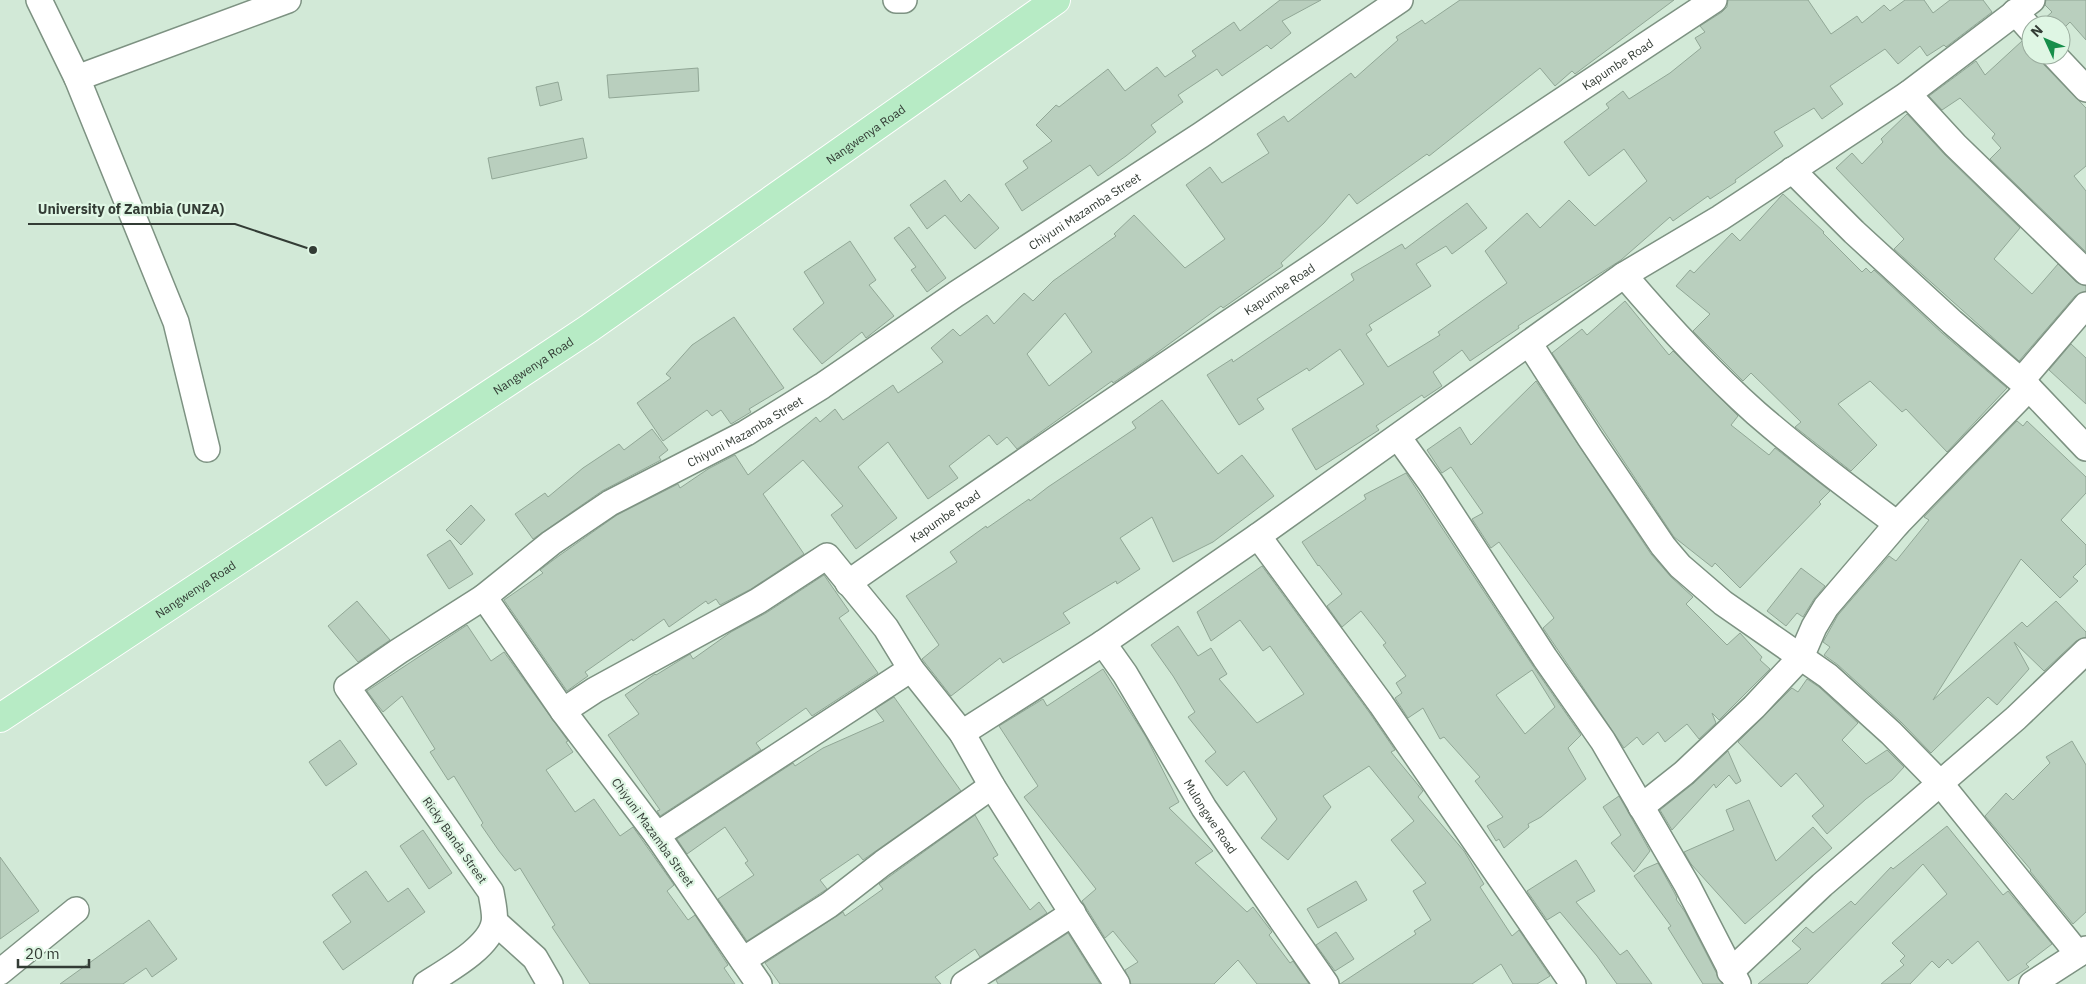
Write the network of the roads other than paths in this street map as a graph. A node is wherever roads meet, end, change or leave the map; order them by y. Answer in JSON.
{"nodes":[{"id":1,"x":39,"y":0,"type":"edge"},
{"id":2,"x":288,"y":0,"type":"edge"},
{"id":3,"x":896,"y":0,"type":"edge"},
{"id":4,"x":904,"y":0,"type":"edge"},
{"id":5,"x":1056,"y":0,"type":"edge"},
{"id":6,"x":1400,"y":0,"type":"edge"},
{"id":7,"x":1714,"y":0,"type":"edge"},
{"id":8,"x":2026,"y":14,"type":"edge"},
{"id":9,"x":2063,"y":65,"type":"edge"},
{"id":10,"x":77,"y":78,"type":"junction"},
{"id":11,"x":2086,"y":89,"type":"edge"},
{"id":12,"x":1908,"y":94,"type":"junction"},
{"id":13,"x":1792,"y":170,"type":"junction"},
{"id":14,"x":2086,"y":272,"type":"edge"},
{"id":15,"x":1624,"y":275,"type":"junction"},
{"id":16,"x":2086,"y":305,"type":"edge"},
{"id":17,"x":1530,"y":343,"type":"junction"},
{"id":18,"x":2025,"y":385,"type":"junction"},
{"id":19,"x":1398,"y":437,"type":"junction"},
{"id":20,"x":2086,"y":448,"type":"edge"},
{"id":21,"x":207,"y":449,"type":"dead end"},
{"id":22,"x":1897,"y":524,"type":"junction"},
{"id":23,"x":1258,"y":536,"type":"junction"},
{"id":24,"x":848,"y":584,"type":"junction"},
{"id":25,"x":484,"y":598,"type":"junction"},
{"id":26,"x":1103,"y":643,"type":"junction"},
{"id":27,"x":2086,"y":651,"type":"edge"},
{"id":28,"x":1802,"y":657,"type":"junction"},
{"id":29,"x":910,"y":670,"type":"junction"},
{"id":30,"x":563,"y":711,"type":"junction"},
{"id":31,"x":0,"y":718,"type":"edge"},
{"id":32,"x":962,"y":733,"type":"junction"},
{"id":33,"x":1940,"y":783,"type":"junction"},
{"id":34,"x":992,"y":786,"type":"junction"},
{"id":35,"x":1641,"y":807,"type":"junction"},
{"id":36,"x":657,"y":835,"type":"junction"},
{"id":37,"x":76,"y":910,"type":"dead end"},
{"id":38,"x":1073,"y":912,"type":"junction"},
{"id":39,"x":495,"y":922,"type":"junction"},
{"id":40,"x":2082,"y":951,"type":"edge"},
{"id":41,"x":743,"y":960,"type":"junction"},
{"id":42,"x":0,"y":972,"type":"edge"},
{"id":43,"x":1734,"y":978,"type":"edge"},
{"id":44,"x":426,"y":984,"type":"edge"},
{"id":45,"x":550,"y":984,"type":"edge"},
{"id":46,"x":759,"y":984,"type":"edge"},
{"id":47,"x":964,"y":984,"type":"edge"},
{"id":48,"x":1117,"y":984,"type":"edge"},
{"id":49,"x":1326,"y":984,"type":"edge"},
{"id":50,"x":1573,"y":984,"type":"edge"},
{"id":51,"x":2032,"y":984,"type":"edge"}],
"edges":[{"from":1,"to":10,"type":"street"},
{"from":2,"to":10,"type":"street"},
{"from":3,"to":4,"type":"street"},
{"from":5,"to":31,"type":"main road","name":"Nangwenya Road"},
{"from":6,"to":25,"type":"street","name":"Chiyuni Mazamba Street"},
{"from":7,"to":24,"type":"street","name":"Kapumbe Road"},
{"from":8,"to":12,"type":"street"},
{"from":9,"to":11,"type":"street"},
{"from":10,"to":21,"type":"street"},
{"from":12,"to":13,"type":"street"},
{"from":12,"to":14,"type":"street"},
{"from":13,"to":15,"type":"street"},
{"from":13,"to":18,"type":"street"},
{"from":15,"to":17,"type":"street"},
{"from":15,"to":22,"type":"street"},
{"from":16,"to":18,"type":"street"},
{"from":17,"to":19,"type":"street"},
{"from":17,"to":28,"type":"street"},
{"from":18,"to":20,"type":"street"},
{"from":18,"to":22,"type":"street"},
{"from":19,"to":23,"type":"street"},
{"from":19,"to":35,"type":"street"},
{"from":22,"to":28,"type":"street"},
{"from":23,"to":26,"type":"street"},
{"from":23,"to":50,"type":"street"},
{"from":24,"to":29,"type":"street"},
{"from":24,"to":30,"type":"street"},
{"from":25,"to":30,"type":"street","name":"Chiyuni Mazamba Street"},
{"from":25,"to":39,"type":"street","name":"Ricky Banda Street"},
{"from":26,"to":32,"type":"street"},
{"from":26,"to":49,"type":"street","name":"Mulongwe Road"},
{"from":27,"to":33,"type":"street"},
{"from":28,"to":33,"type":"street"},
{"from":28,"to":35,"type":"street"},
{"from":29,"to":32,"type":"street"},
{"from":29,"to":36,"type":"street"},
{"from":30,"to":36,"type":"street","name":"Chiyuni Mazamba Street"},
{"from":32,"to":34,"type":"street"},
{"from":33,"to":40,"type":"street"},
{"from":33,"to":43,"type":"street"},
{"from":34,"to":38,"type":"street"},
{"from":34,"to":41,"type":"street"},
{"from":35,"to":43,"type":"street"},
{"from":36,"to":41,"type":"street","name":"Chiyuni Mazamba Street"},
{"from":37,"to":42,"type":"street"},
{"from":38,"to":47,"type":"street"},
{"from":38,"to":48,"type":"street"},
{"from":39,"to":44,"type":"street"},
{"from":39,"to":45,"type":"street"},
{"from":40,"to":51,"type":"street"},
{"from":41,"to":46,"type":"street","name":"Chiyuni Mazamba Street"}]}
